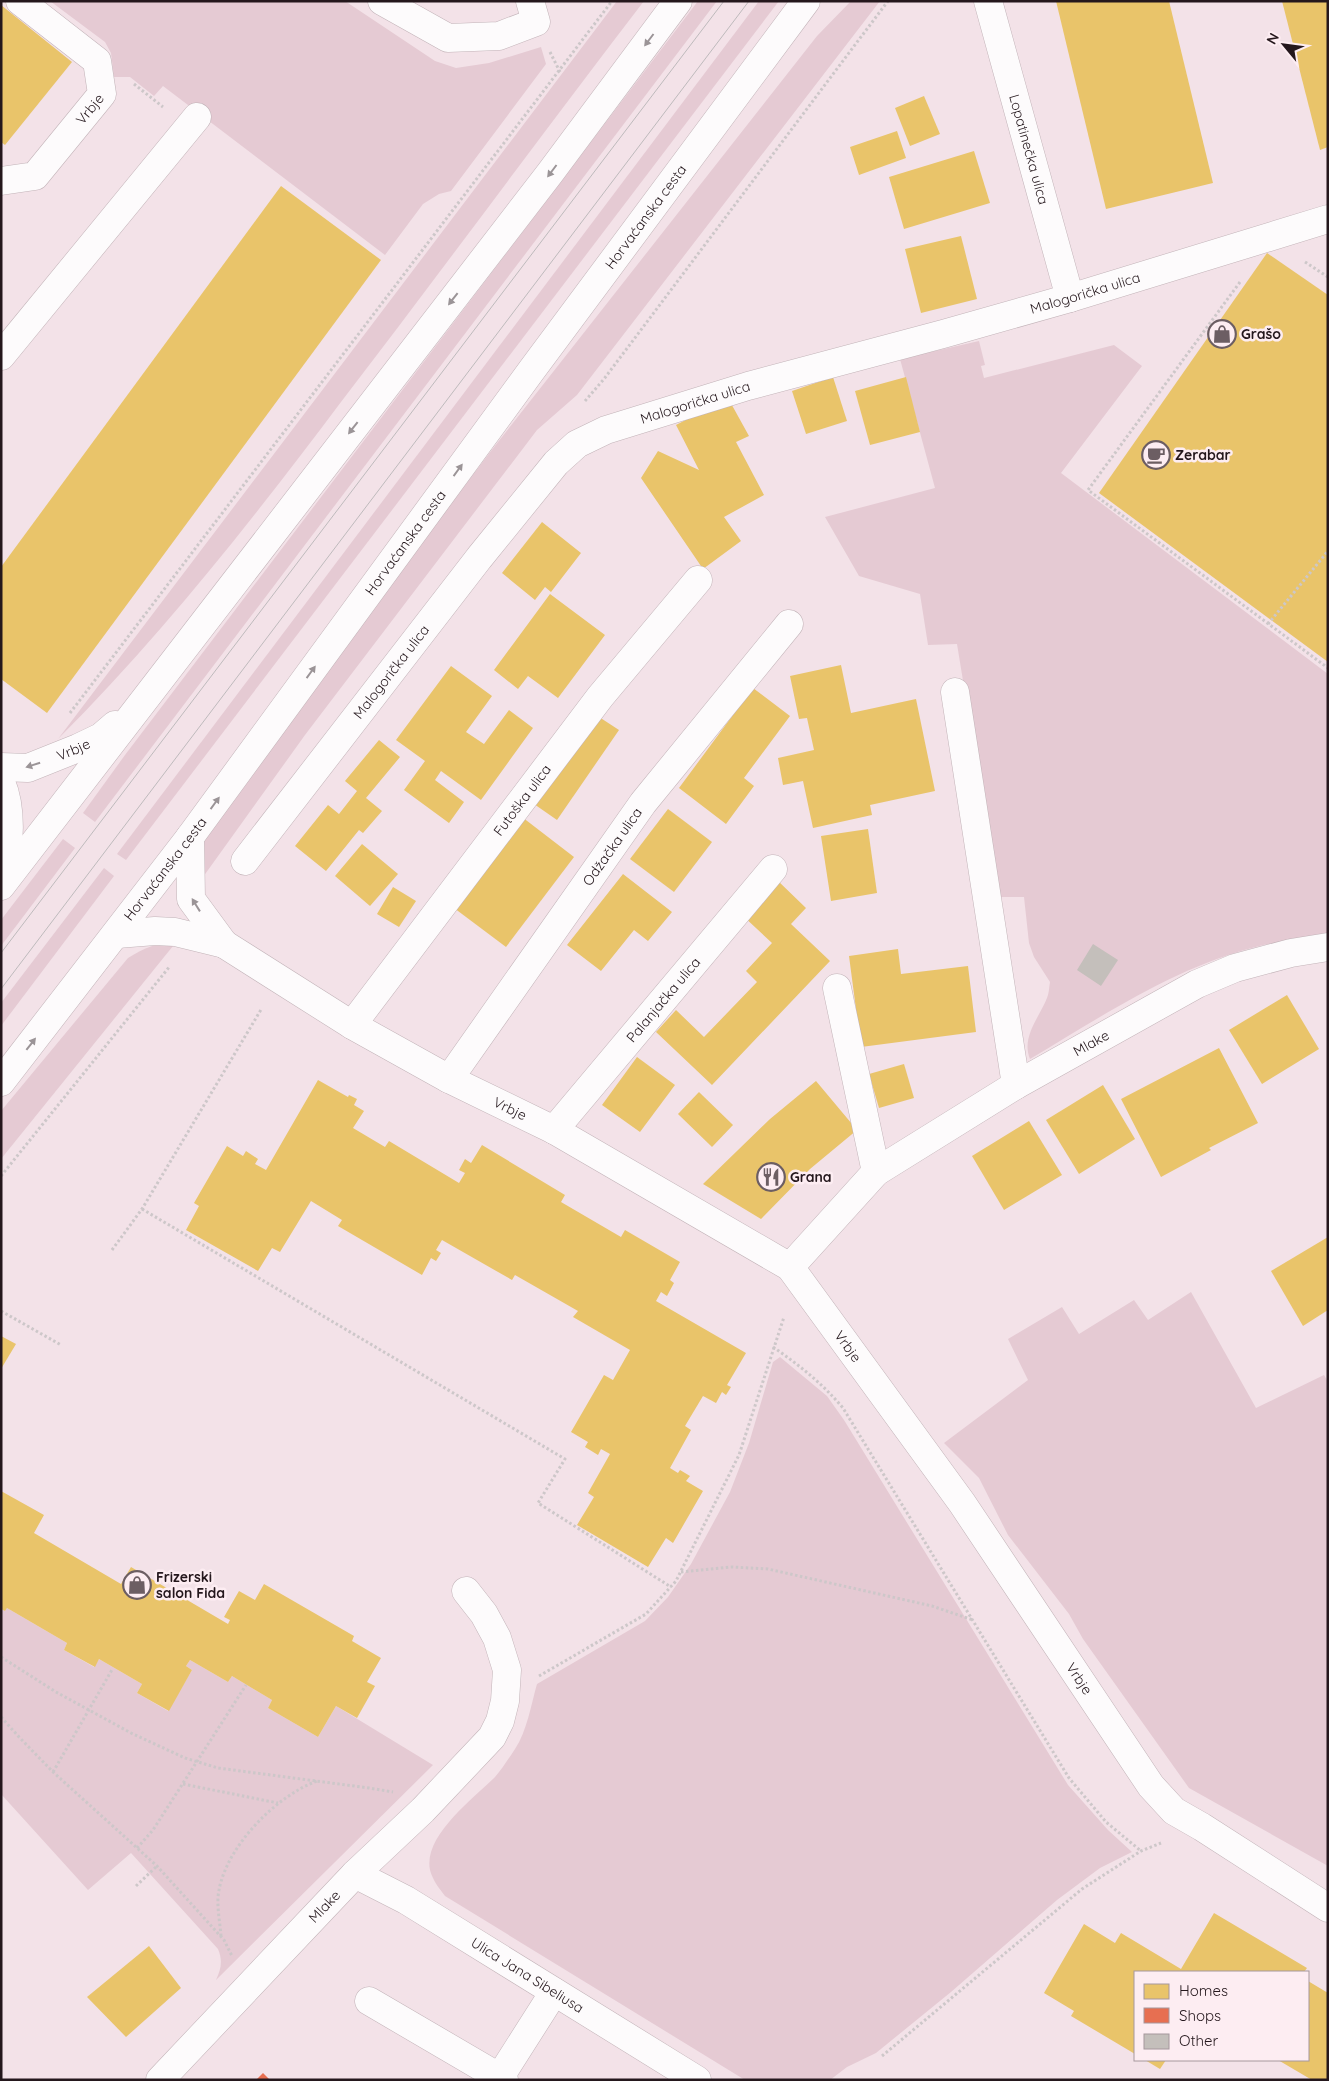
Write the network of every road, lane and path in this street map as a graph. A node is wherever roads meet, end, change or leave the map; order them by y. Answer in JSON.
{"nodes":[{"id":1,"x":20,"y":1,"type":"edge"},
{"id":2,"x":382,"y":1,"type":"edge"},
{"id":3,"x":530,"y":1,"type":"edge"},
{"id":4,"x":612,"y":1,"type":"edge"},
{"id":5,"x":678,"y":1,"type":"edge"},
{"id":6,"x":806,"y":1,"type":"edge"},
{"id":7,"x":988,"y":1,"type":"edge"},
{"id":8,"x":100,"y":81,"type":"junction"},
{"id":9,"x":194,"y":123,"type":"joint"},
{"id":10,"x":1,"y":181,"type":"edge"},
{"id":11,"x":1328,"y":219,"type":"edge"},
{"id":12,"x":1299,"y":257,"type":"dead end"},
{"id":13,"x":1328,"y":277,"type":"edge"},
{"id":14,"x":1240,"y":282,"type":"dead end"},
{"id":15,"x":1070,"y":298,"type":"junction"},
{"id":16,"x":1,"y":356,"type":"edge"},
{"id":17,"x":1328,"y":551,"type":"edge"},
{"id":18,"x":698,"y":580,"type":"dead end"},
{"id":19,"x":789,"y":624,"type":"dead end"},
{"id":20,"x":1268,"y":624,"type":"junction"},
{"id":21,"x":1328,"y":668,"type":"edge"},
{"id":22,"x":955,"y":692,"type":"dead end"},
{"id":23,"x":136,"y":709,"type":"junction"},
{"id":24,"x":66,"y":718,"type":"dead end"},
{"id":25,"x":1,"y":767,"type":"edge"},
{"id":26,"x":1,"y":782,"type":"edge"},
{"id":27,"x":190,"y":837,"type":"junction"},
{"id":28,"x":245,"y":860,"type":"dead end"},
{"id":29,"x":773,"y":868,"type":"dead end"},
{"id":30,"x":1,"y":874,"type":"edge"},
{"id":31,"x":1,"y":886,"type":"edge"},
{"id":32,"x":117,"y":934,"type":"junction"},
{"id":33,"x":224,"y":944,"type":"junction"},
{"id":34,"x":1325,"y":952,"type":"edge"},
{"id":35,"x":174,"y":960,"type":"dead end"},
{"id":36,"x":837,"y":988,"type":"dead end"},
{"id":37,"x":264,"y":1005,"type":"dead end"},
{"id":38,"x":352,"y":1025,"type":"junction"},
{"id":39,"x":449,"y":1080,"type":"junction"},
{"id":40,"x":1,"y":1082,"type":"edge"},
{"id":41,"x":1016,"y":1084,"type":"junction"},
{"id":42,"x":554,"y":1130,"type":"junction"},
{"id":43,"x":876,"y":1172,"type":"junction"},
{"id":44,"x":1,"y":1176,"type":"edge"},
{"id":45,"x":142,"y":1209,"type":"junction"},
{"id":46,"x":112,"y":1250,"type":"dead end"},
{"id":47,"x":790,"y":1267,"type":"junction"},
{"id":48,"x":1,"y":1311,"type":"edge"},
{"id":49,"x":61,"y":1345,"type":"dead end"},
{"id":50,"x":773,"y":1347,"type":"junction"},
{"id":51,"x":680,"y":1572,"type":"junction"},
{"id":52,"x":671,"y":1587,"type":"junction"},
{"id":53,"x":466,"y":1591,"type":"dead end"},
{"id":54,"x":974,"y":1620,"type":"junction"},
{"id":55,"x":1,"y":1657,"type":"edge"},
{"id":56,"x":113,"y":1668,"type":"dead end"},
{"id":57,"x":534,"y":1679,"type":"dead end"},
{"id":58,"x":246,"y":1685,"type":"dead end"},
{"id":59,"x":89,"y":1710,"type":"junction"},
{"id":60,"x":1,"y":1717,"type":"edge"},
{"id":61,"x":198,"y":1762,"type":"junction"},
{"id":62,"x":53,"y":1772,"type":"junction"},
{"id":63,"x":317,"y":1780,"type":"junction"},
{"id":64,"x":183,"y":1784,"type":"junction"},
{"id":65,"x":401,"y":1794,"type":"dead end"},
{"id":66,"x":279,"y":1803,"type":"junction"},
{"id":67,"x":1202,"y":1827,"type":"junction"},
{"id":68,"x":137,"y":1848,"type":"junction"},
{"id":69,"x":1140,"y":1851,"type":"junction"},
{"id":70,"x":157,"y":1866,"type":"junction"},
{"id":71,"x":355,"y":1874,"type":"junction"},
{"id":72,"x":136,"y":1886,"type":"dead end"},
{"id":73,"x":1328,"y":1908,"type":"edge"},
{"id":74,"x":221,"y":1936,"type":"junction"},
{"id":75,"x":234,"y":1962,"type":"dead end"},
{"id":76,"x":554,"y":1992,"type":"junction"},
{"id":77,"x":369,"y":2001,"type":"dead end"},
{"id":78,"x":882,"y":2056,"type":"dead end"},
{"id":79,"x":501,"y":2079,"type":"edge"},
{"id":80,"x":160,"y":2080,"type":"edge"},
{"id":81,"x":697,"y":2080,"type":"edge"}],
"edges":[{"from":1,"to":8,"type":"street","name":"Vrbje"},
{"from":2,"to":3,"type":"street"},
{"from":4,"to":24,"type":"path"},
{"from":5,"to":23,"type":"street","one_way":true},
{"from":27,"to":6,"type":"street","name":"Horvaćanska cesta","one_way":true},
{"from":7,"to":15,"type":"street","name":"Lopatinečka ulica"},
{"from":8,"to":9,"type":"path"},
{"from":8,"to":10,"type":"street","name":"Vrbje"},
{"from":9,"to":16,"type":"street"},
{"from":11,"to":15,"type":"street","name":"Malogorička ulica"},
{"from":12,"to":13,"type":"path"},
{"from":14,"to":20,"type":"path"},
{"from":15,"to":28,"type":"street","name":"Malogorička ulica"},
{"from":17,"to":20,"type":"path"},
{"from":18,"to":38,"type":"street","name":"Futoška ulica"},
{"from":19,"to":39,"type":"street","name":"Odžačka ulica"},
{"from":20,"to":21,"type":"path"},
{"from":22,"to":41,"type":"street"},
{"from":23,"to":25,"type":"street","name":"Vrbje","one_way":true},
{"from":23,"to":31,"type":"street"},
{"from":26,"to":30,"type":"street"},
{"from":27,"to":32,"type":"street","name":"Horvaćanska cesta"},
{"from":33,"to":27,"type":"street","name":"Vrbje","one_way":true},
{"from":29,"to":42,"type":"street","name":"Palanjačka ulica"},
{"from":32,"to":33,"type":"street","name":"Vrbje"},
{"from":40,"to":32,"type":"street","name":"Horvaćanska cesta","one_way":true},
{"from":33,"to":38,"type":"street","name":"Vrbje"},
{"from":34,"to":41,"type":"street","name":"Mlake"},
{"from":35,"to":44,"type":"path"},
{"from":36,"to":43,"type":"street"},
{"from":37,"to":45,"type":"path"},
{"from":38,"to":39,"type":"street","name":"Vrbje"},
{"from":39,"to":42,"type":"street","name":"Vrbje"},
{"from":41,"to":43,"type":"street","name":"Mlake"},
{"from":42,"to":47,"type":"street","name":"Vrbje"},
{"from":43,"to":47,"type":"street","name":"Mlake"},
{"from":45,"to":46,"type":"path"},
{"from":45,"to":52,"type":"path"},
{"from":47,"to":50,"type":"path"},
{"from":47,"to":67,"type":"street","name":"Vrbje"},
{"from":48,"to":49,"type":"path"},
{"from":50,"to":51,"type":"path"},
{"from":50,"to":54,"type":"path"},
{"from":51,"to":52,"type":"path"},
{"from":51,"to":54,"type":"path"},
{"from":52,"to":57,"type":"path"},
{"from":53,"to":71,"type":"street","name":"Mlake"},
{"from":54,"to":69,"type":"path"},
{"from":55,"to":59,"type":"path"},
{"from":56,"to":59,"type":"path"},
{"from":58,"to":61,"type":"path"},
{"from":59,"to":61,"type":"path"},
{"from":59,"to":62,"type":"path"},
{"from":60,"to":62,"type":"path"},
{"from":61,"to":63,"type":"path"},
{"from":61,"to":64,"type":"path"},
{"from":62,"to":68,"type":"path"},
{"from":63,"to":65,"type":"path"},
{"from":63,"to":66,"type":"path"},
{"from":64,"to":66,"type":"path"},
{"from":64,"to":68,"type":"path"},
{"from":66,"to":74,"type":"path"},
{"from":67,"to":69,"type":"path"},
{"from":67,"to":73,"type":"street","name":"Vrbje"},
{"from":68,"to":70,"type":"path"},
{"from":69,"to":78,"type":"path"},
{"from":70,"to":72,"type":"path"},
{"from":70,"to":74,"type":"path"},
{"from":71,"to":76,"type":"street","name":"Ulica Jana Sibeliusa"},
{"from":71,"to":80,"type":"street","name":"Mlake"},
{"from":74,"to":75,"type":"path"},
{"from":76,"to":79,"type":"street"},
{"from":76,"to":81,"type":"street","name":"Ulica Jana Sibeliusa"},
{"from":77,"to":79,"type":"street"}]}
